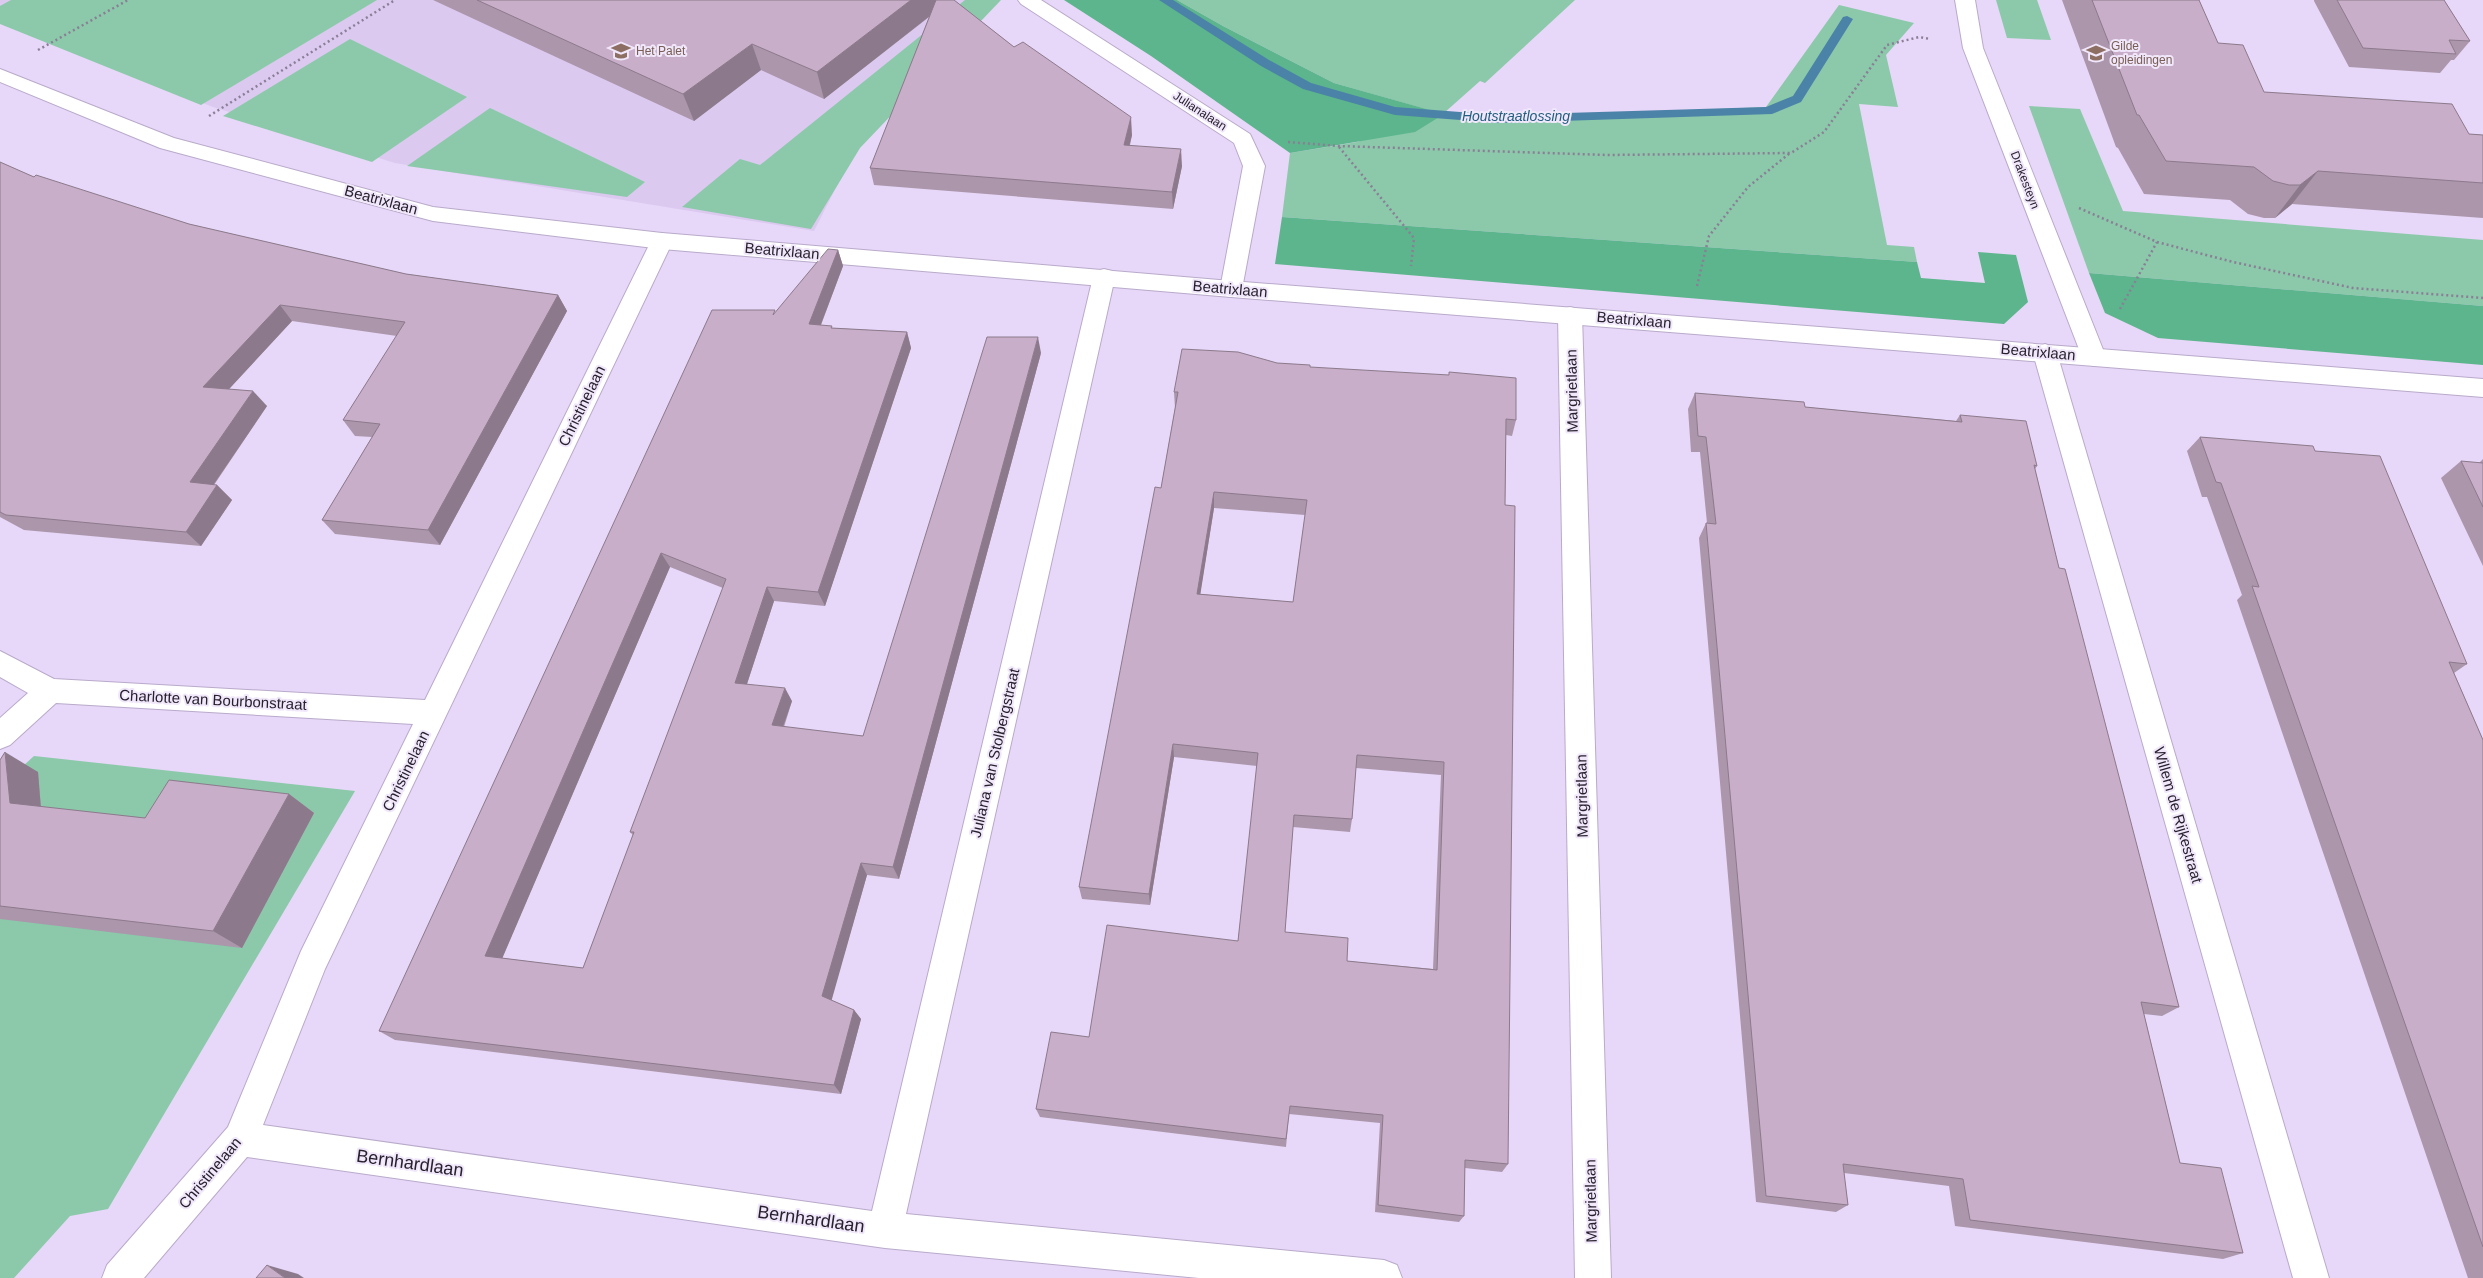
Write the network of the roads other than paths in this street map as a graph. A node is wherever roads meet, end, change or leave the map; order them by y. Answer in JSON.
{"nodes":[{"id":1,"x":1028,"y":0,"type":"edge"},
{"id":2,"x":1965,"y":0,"type":"edge"},
{"id":3,"x":0,"y":75,"type":"edge"},
{"id":4,"x":662,"y":241,"type":"junction"},
{"id":5,"x":1104,"y":277,"type":"junction"},
{"id":6,"x":1231,"y":290,"type":"junction"},
{"id":7,"x":1570,"y":315,"type":"junction"},
{"id":8,"x":2045,"y":353,"type":"junction"},
{"id":9,"x":2094,"y":357,"type":"junction"},
{"id":10,"x":2483,"y":388,"type":"edge"},
{"id":11,"x":0,"y":663,"type":"edge"},
{"id":12,"x":50,"y":691,"type":"junction"},
{"id":13,"x":434,"y":713,"type":"junction"},
{"id":14,"x":0,"y":736,"type":"edge"},
{"id":15,"x":240,"y":1139,"type":"junction"},
{"id":16,"x":885,"y":1230,"type":"junction"},
{"id":17,"x":120,"y":1278,"type":"edge"},
{"id":18,"x":1384,"y":1278,"type":"edge"},
{"id":19,"x":1593,"y":1278,"type":"edge"},
{"id":20,"x":2311,"y":1278,"type":"edge"}],
"edges":[{"from":1,"to":6,"type":"street","name":"Julianalaan"},
{"from":2,"to":9,"type":"street","name":"Drakesteyn"},
{"from":3,"to":4,"type":"street","name":"Beatrixlaan"},
{"from":4,"to":5,"type":"street","name":"Beatrixlaan"},
{"from":4,"to":13,"type":"street","name":"Christinelaan"},
{"from":5,"to":6,"type":"street","name":"Beatrixlaan"},
{"from":5,"to":16,"type":"street","name":"Juliana van Stolbergstraat"},
{"from":6,"to":7,"type":"street","name":"Beatrixlaan"},
{"from":7,"to":8,"type":"street","name":"Beatrixlaan"},
{"from":7,"to":19,"type":"street","name":"Margrietlaan"},
{"from":8,"to":9,"type":"street","name":"Beatrixlaan"},
{"from":8,"to":20,"type":"street","name":"Willem de Rijkestraat"},
{"from":9,"to":10,"type":"street","name":"Beatrixlaan"},
{"from":11,"to":12,"type":"street","name":"Charlotte van Bourbonstraat"},
{"from":12,"to":13,"type":"street","name":"Charlotte van Bourbonstraat"},
{"from":12,"to":14,"type":"street"},
{"from":13,"to":15,"type":"street","name":"Christinelaan"},
{"from":15,"to":16,"type":"street","name":"Bernhardlaan"},
{"from":15,"to":17,"type":"street","name":"Christinelaan"},
{"from":16,"to":18,"type":"street","name":"Bernhardlaan"}]}
